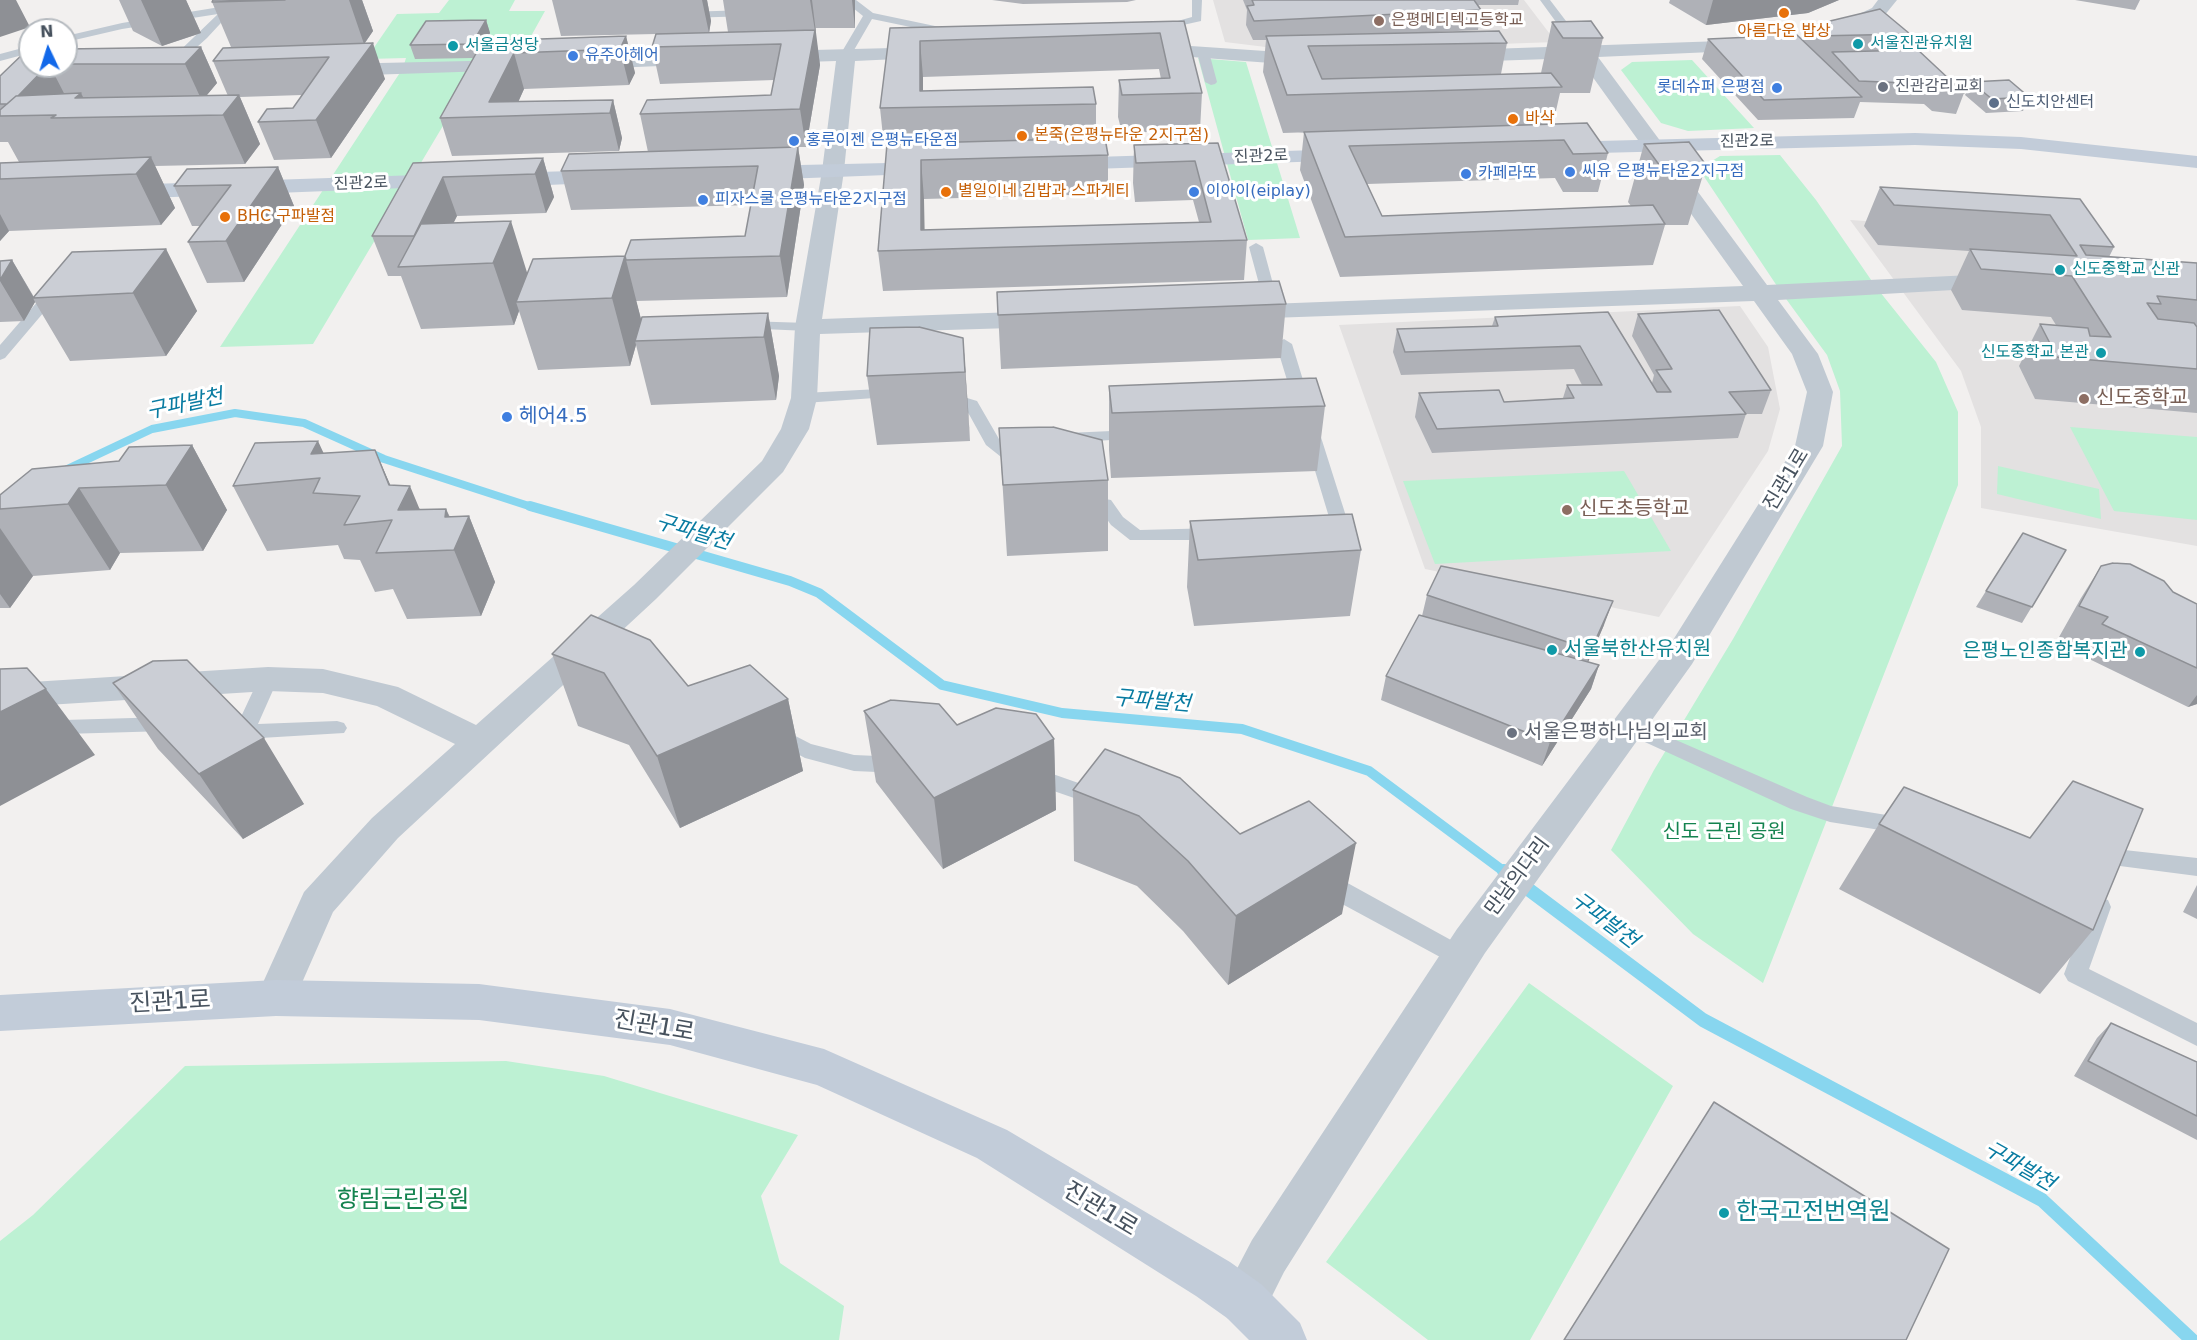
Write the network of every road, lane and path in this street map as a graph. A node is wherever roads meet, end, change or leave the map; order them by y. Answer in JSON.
{"nodes":[{"id":1,"x":254,"y":0,"type":"edge"},
{"id":2,"x":756,"y":0,"type":"edge"},
{"id":3,"x":848,"y":0,"type":"edge"},
{"id":4,"x":1197,"y":0,"type":"edge"},
{"id":5,"x":1545,"y":0,"type":"edge"},
{"id":6,"x":1888,"y":0,"type":"edge"},
{"id":7,"x":228,"y":9,"type":"junction"},
{"id":8,"x":671,"y":15,"type":"dead end"},
{"id":9,"x":868,"y":15,"type":"junction"},
{"id":10,"x":212,"y":24,"type":"junction"},
{"id":11,"x":236,"y":24,"type":"edge"},
{"id":12,"x":1151,"y":32,"type":"edge"},
{"id":13,"x":1825,"y":34,"type":"edge"},
{"id":14,"x":78,"y":36,"type":"edge"},
{"id":15,"x":969,"y":36,"type":"edge"},
{"id":16,"x":1772,"y":44,"type":"edge"},
{"id":17,"x":1128,"y":49,"type":"edge"},
{"id":18,"x":1203,"y":51,"type":"junction"},
{"id":19,"x":18,"y":53,"type":"edge"},
{"id":20,"x":948,"y":53,"type":"edge"},
{"id":21,"x":1585,"y":53,"type":"junction"},
{"id":22,"x":846,"y":55,"type":"junction"},
{"id":23,"x":1442,"y":57,"type":"edge"},
{"id":24,"x":0,"y":58,"type":"edge"},
{"id":25,"x":752,"y":58,"type":"edge"},
{"id":26,"x":717,"y":59,"type":"edge"},
{"id":27,"x":1332,"y":60,"type":"edge"},
{"id":28,"x":568,"y":64,"type":"edge"},
{"id":29,"x":534,"y":65,"type":"edge"},
{"id":30,"x":320,"y":70,"type":"edge"},
{"id":31,"x":186,"y":73,"type":"edge"},
{"id":32,"x":161,"y":74,"type":"joint"},
{"id":33,"x":1211,"y":82,"type":"dead end"},
{"id":34,"x":842,"y":90,"type":"junction"},
{"id":35,"x":820,"y":91,"type":"dead end"},
{"id":36,"x":1653,"y":145,"type":"junction"},
{"id":37,"x":1538,"y":149,"type":"edge"},
{"id":38,"x":1367,"y":154,"type":"edge"},
{"id":39,"x":2197,"y":162,"type":"edge"},
{"id":40,"x":1045,"y":164,"type":"edge"},
{"id":41,"x":952,"y":167,"type":"edge"},
{"id":42,"x":833,"y":171,"type":"junction"},
{"id":43,"x":742,"y":173,"type":"edge"},
{"id":44,"x":624,"y":176,"type":"edge"},
{"id":45,"x":105,"y":193,"type":"edge"},
{"id":46,"x":1256,"y":247,"type":"dead end"},
{"id":47,"x":66,"y":276,"type":"edge"},
{"id":48,"x":1971,"y":282,"type":"dead end"},
{"id":49,"x":1762,"y":293,"type":"junction"},
{"id":50,"x":61,"y":307,"type":"edge"},
{"id":51,"x":41,"y":308,"type":"junction"},
{"id":52,"x":1274,"y":311,"type":"junction"},
{"id":53,"x":1218,"y":313,"type":"edge"},
{"id":54,"x":1069,"y":318,"type":"edge"},
{"id":55,"x":733,"y":325,"type":"edge"},
{"id":56,"x":755,"y":326,"type":"junction"},
{"id":57,"x":808,"y":327,"type":"junction"},
{"id":58,"x":752,"y":344,"type":"edge"},
{"id":59,"x":1284,"y":344,"type":"edge"},
{"id":60,"x":0,"y":356,"type":"edge"},
{"id":61,"x":804,"y":398,"type":"junction"},
{"id":62,"x":1147,"y":435,"type":"edge"},
{"id":63,"x":1052,"y":439,"type":"edge"},
{"id":64,"x":1016,"y":441,"type":"edge"},
{"id":65,"x":992,"y":442,"type":"junction"},
{"id":66,"x":1036,"y":476,"type":"edge"},
{"id":67,"x":1073,"y":498,"type":"edge"},
{"id":68,"x":1319,"y":532,"type":"edge"},
{"id":69,"x":1239,"y":534,"type":"edge"},
{"id":70,"x":268,"y":679,"type":"junction"},
{"id":71,"x":0,"y":696,"type":"edge"},
{"id":72,"x":190,"y":723,"type":"edge"},
{"id":73,"x":211,"y":723,"type":"edge"},
{"id":74,"x":1630,"y":727,"type":"junction"},
{"id":75,"x":337,"y":728,"type":"dead end"},
{"id":76,"x":752,"y":729,"type":"edge"},
{"id":77,"x":244,"y":732,"type":"junction"},
{"id":78,"x":0,"y":739,"type":"edge"},
{"id":79,"x":479,"y":741,"type":"junction"},
{"id":80,"x":922,"y":767,"type":"edge"},
{"id":81,"x":1006,"y":774,"type":"edge"},
{"id":82,"x":1116,"y":805,"type":"edge"},
{"id":83,"x":1566,"y":813,"type":"joint"},
{"id":84,"x":1928,"y":829,"type":"edge"},
{"id":85,"x":2081,"y":854,"type":"edge"},
{"id":86,"x":2197,"y":867,"type":"edge"},
{"id":87,"x":1308,"y":868,"type":"edge"},
{"id":88,"x":2110,"y":877,"type":"junction"},
{"id":89,"x":1466,"y":949,"type":"junction"},
{"id":90,"x":276,"y":998,"type":"junction"},
{"id":91,"x":0,"y":1013,"type":"edge"},
{"id":92,"x":2197,"y":1035,"type":"edge"},
{"id":93,"x":1244,"y":1301,"type":"junction"},
{"id":94,"x":1283,"y":1340,"type":"edge"}],
"edges":[{"from":1,"to":7,"type":"lane"},
{"from":2,"to":8,"type":"lane"},
{"from":3,"to":9,"type":"lane"},
{"from":4,"to":12,"type":"lane"},
{"from":5,"to":21,"type":"lane"},
{"from":6,"to":13,"type":"street"},
{"from":7,"to":10,"type":"lane"},
{"from":7,"to":14,"type":"lane"},
{"from":9,"to":15,"type":"lane"},
{"from":9,"to":22,"type":"lane"},
{"from":10,"to":11,"type":"lane"},
{"from":10,"to":32,"type":"lane"},
{"from":16,"to":21,"type":"street"},
{"from":17,"to":18,"type":"street"},
{"from":18,"to":27,"type":"street"},
{"from":18,"to":33,"type":"lane"},
{"from":19,"to":24,"type":"lane"},
{"from":20,"to":22,"type":"street"},
{"from":21,"to":23,"type":"street"},
{"from":21,"to":36,"type":"street","name":"진관1로"},
{"from":22,"to":25,"type":"street"},
{"from":22,"to":34,"type":"street"},
{"from":26,"to":28,"type":"street"},
{"from":29,"to":30,"type":"street"},
{"from":31,"to":32,"type":"street"},
{"from":34,"to":35,"type":"street"},
{"from":34,"to":42,"type":"street"},
{"from":36,"to":37,"type":"street","name":"진관2로"},
{"from":36,"to":39,"type":"street","name":"진관2로"},
{"from":36,"to":49,"type":"street","name":"진관1로"},
{"from":38,"to":40,"type":"street","name":"진관2로"},
{"from":41,"to":42,"type":"street"},
{"from":42,"to":43,"type":"street"},
{"from":42,"to":57,"type":"street"},
{"from":44,"to":45,"type":"street","name":"진관2로"},
{"from":46,"to":52,"type":"lane"},
{"from":47,"to":51,"type":"lane"},
{"from":48,"to":49,"type":"street"},
{"from":49,"to":52,"type":"street"},
{"from":49,"to":74,"type":"street","name":"진관1로"},
{"from":50,"to":51,"type":"lane"},
{"from":51,"to":60,"type":"lane"},
{"from":52,"to":53,"type":"street"},
{"from":54,"to":57,"type":"street"},
{"from":55,"to":56,"type":"lane"},
{"from":56,"to":57,"type":"lane"},
{"from":56,"to":58,"type":"lane"},
{"from":57,"to":61,"type":"street"},
{"from":59,"to":68,"type":"lane"},
{"from":61,"to":65,"type":"lane"},
{"from":61,"to":79,"type":"street"},
{"from":62,"to":63,"type":"lane"},
{"from":64,"to":65,"type":"lane"},
{"from":65,"to":66,"type":"lane"},
{"from":67,"to":69,"type":"lane"},
{"from":70,"to":71,"type":"street"},
{"from":70,"to":77,"type":"lane"},
{"from":70,"to":79,"type":"street"},
{"from":72,"to":78,"type":"lane"},
{"from":73,"to":77,"type":"lane"},
{"from":74,"to":83,"type":"street","name":"진관1로"},
{"from":74,"to":84,"type":"lane"},
{"from":75,"to":77,"type":"lane"},
{"from":76,"to":80,"type":"lane"},
{"from":79,"to":90,"type":"street"},
{"from":81,"to":82,"type":"lane"},
{"from":83,"to":89,"type":"street","name":"만남의다리"},
{"from":85,"to":88,"type":"lane"},
{"from":86,"to":88,"type":"lane"},
{"from":87,"to":89,"type":"lane"},
{"from":88,"to":92,"type":"lane"},
{"from":89,"to":93,"type":"street"},
{"from":90,"to":91,"type":"street","name":"진관1로"},
{"from":90,"to":93,"type":"street","name":"진관1로"},
{"from":93,"to":94,"type":"street","name":"진관1로"}]}
